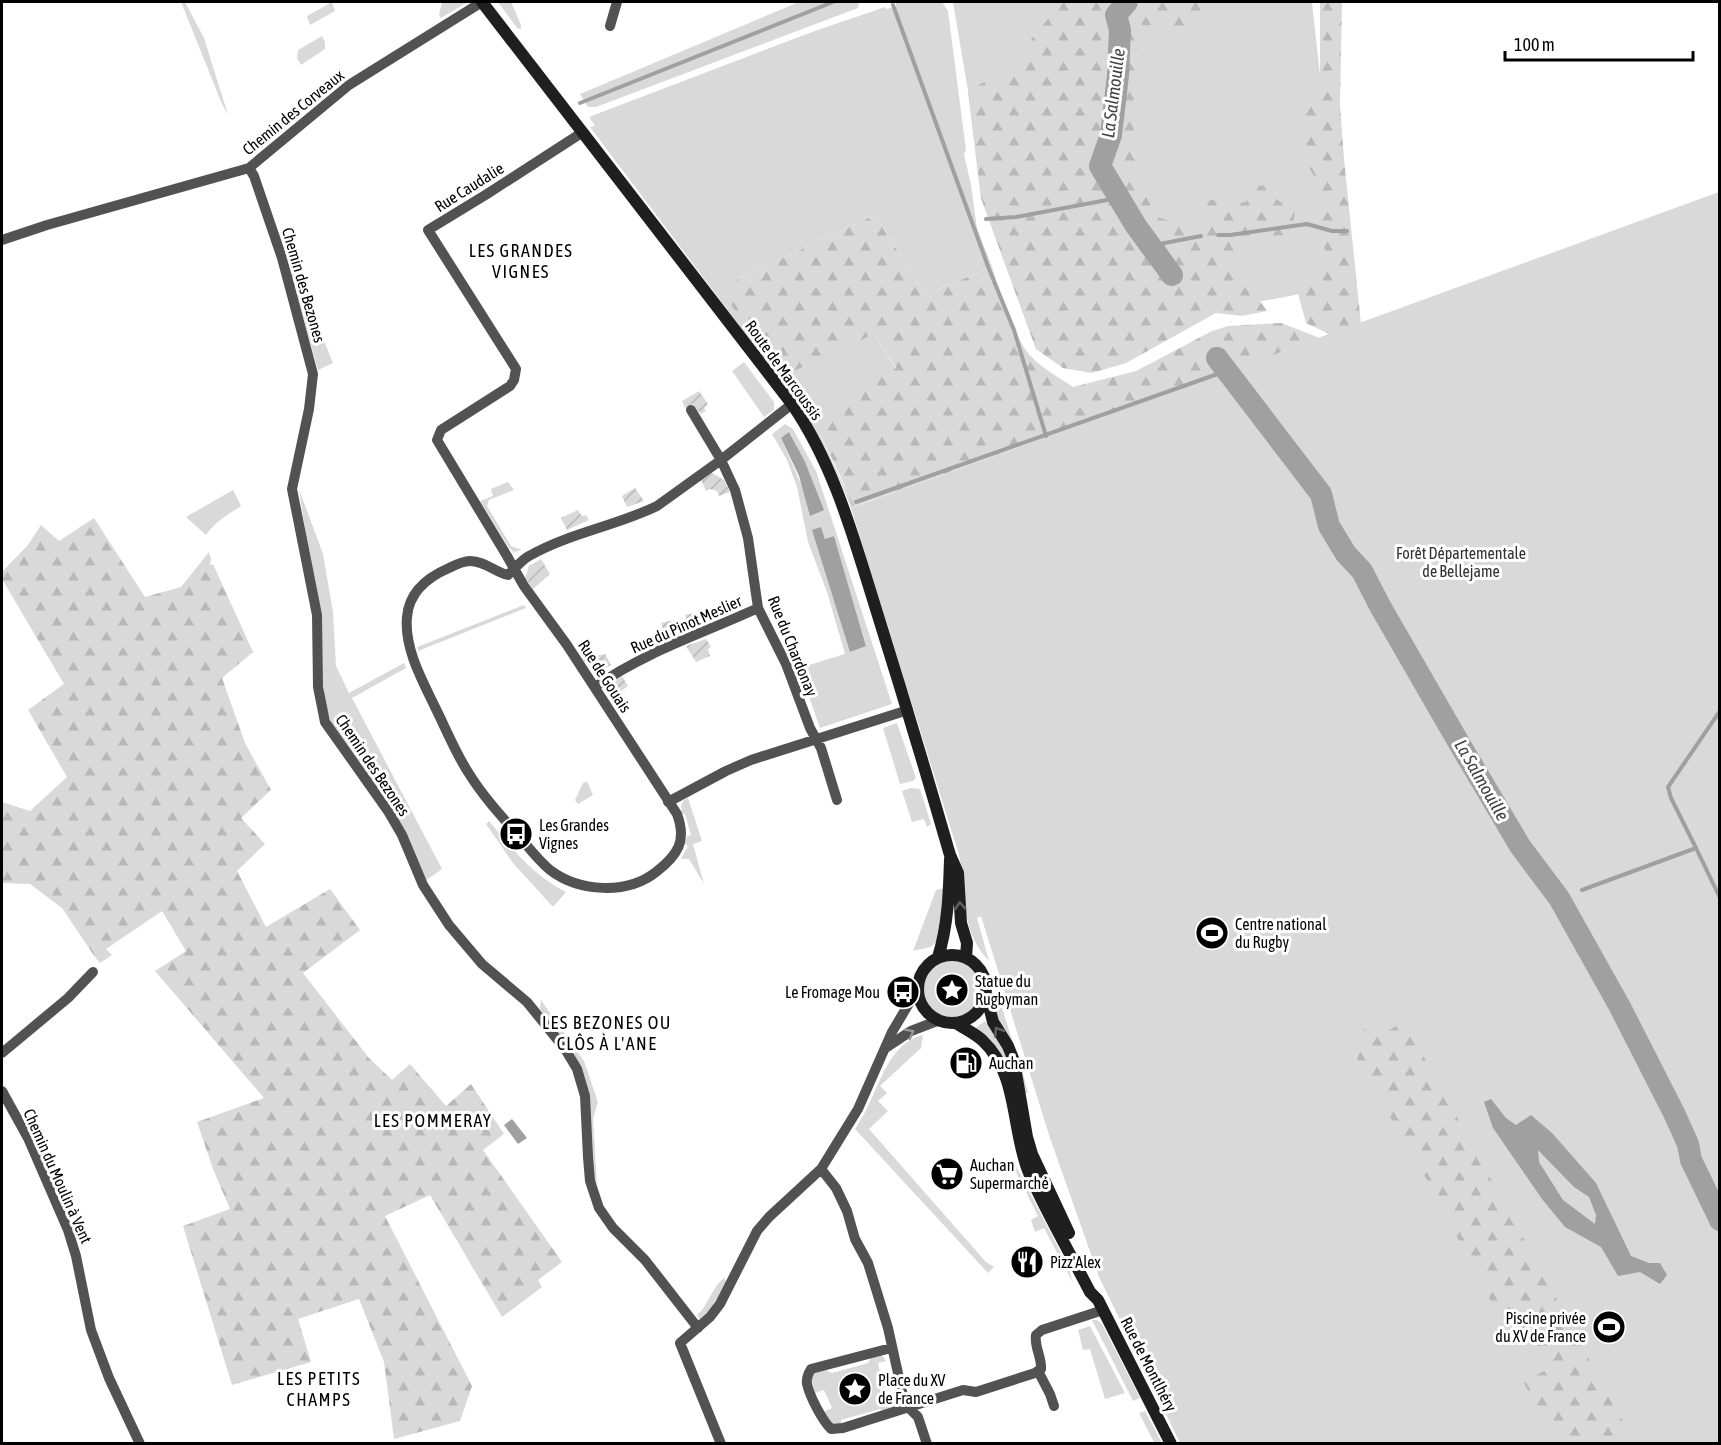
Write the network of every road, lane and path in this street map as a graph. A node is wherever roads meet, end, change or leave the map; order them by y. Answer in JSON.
{"nodes":[{"id":1,"x":482,"y":2,"type":"edge"},
{"id":2,"x":617,"y":2,"type":"edge"},
{"id":3,"x":610,"y":26,"type":"dead end"},
{"id":4,"x":583,"y":132,"type":"junction"},
{"id":5,"x":249,"y":168,"type":"junction"},
{"id":6,"x":2,"y":240,"type":"edge"},
{"id":7,"x":792,"y":404,"type":"junction"},
{"id":8,"x":691,"y":410,"type":"dead end"},
{"id":9,"x":722,"y":460,"type":"junction"},
{"id":10,"x":515,"y":570,"type":"junction"},
{"id":11,"x":758,"y":608,"type":"junction"},
{"id":12,"x":595,"y":687,"type":"junction"},
{"id":13,"x":908,"y":710,"type":"junction"},
{"id":14,"x":815,"y":739,"type":"junction"},
{"id":15,"x":837,"y":800,"type":"dead end"},
{"id":16,"x":668,"y":802,"type":"junction"},
{"id":17,"x":950,"y":855,"type":"junction"},
{"id":18,"x":938,"y":957,"type":"junction"},
{"id":19,"x":966,"y":958,"type":"junction"},
{"id":20,"x":93,"y":972,"type":"dead end"},
{"id":21,"x":917,"y":990,"type":"junction"},
{"id":22,"x":986,"y":994,"type":"junction"},
{"id":23,"x":937,"y":1021,"type":"junction"},
{"id":24,"x":956,"y":1023,"type":"junction"},
{"id":25,"x":884,"y":1048,"type":"junction"},
{"id":26,"x":2,"y":1053,"type":"edge"},
{"id":27,"x":2,"y":1091,"type":"edge"},
{"id":28,"x":821,"y":1169,"type":"junction"},
{"id":29,"x":1100,"y":1305,"type":"junction"},
{"id":30,"x":698,"y":1328,"type":"junction"},
{"id":31,"x":891,"y":1348,"type":"junction"},
{"id":32,"x":1038,"y":1371,"type":"junction"},
{"id":33,"x":1054,"y":1406,"type":"dead end"},
{"id":34,"x":909,"y":1408,"type":"junction"},
{"id":35,"x":140,"y":1443,"type":"edge"},
{"id":36,"x":721,"y":1443,"type":"edge"},
{"id":37,"x":927,"y":1443,"type":"edge"},
{"id":38,"x":1171,"y":1443,"type":"edge"}],
"edges":[{"from":1,"to":4,"type":"main road","name":"Route de Marcoussis"},
{"from":1,"to":5,"type":"street","name":"Chemin des Corveaux"},
{"from":2,"to":3,"type":"street"},
{"from":4,"to":7,"type":"main road","name":"Route de Marcoussis"},
{"from":4,"to":10,"type":"street","name":"Rue Caudalie"},
{"from":5,"to":6,"type":"street","name":"Chemin des Corveaux"},
{"from":5,"to":30,"type":"street","name":"Chemin des Bezones"},
{"from":7,"to":9,"type":"street"},
{"from":7,"to":13,"type":"main road","name":"Route de Marcoussis"},
{"from":8,"to":9,"type":"street","name":"Rue du Chardonay"},
{"from":9,"to":10,"type":"street"},
{"from":9,"to":11,"type":"street","name":"Rue du Chardonay"},
{"from":10,"to":12,"type":"street","name":"Rue de Gouais"},
{"from":10,"to":16,"type":"street","name":"Rue de Gouais"},
{"from":11,"to":12,"type":"street","name":"Rue du Pinot Meslier"},
{"from":11,"to":14,"type":"street","name":"Rue du Chardonay"},
{"from":12,"to":16,"type":"street","name":"Rue de Gouais"},
{"from":13,"to":14,"type":"street"},
{"from":13,"to":17,"type":"main road","name":"Route de Marcoussis"},
{"from":14,"to":15,"type":"street","name":"Rue du Chardonay"},
{"from":14,"to":16,"type":"street"},
{"from":17,"to":18,"type":"main road"},
{"from":19,"to":17,"type":"main road","one_way":true},
{"from":18,"to":19,"type":"main road"},
{"from":18,"to":21,"type":"main road"},
{"from":19,"to":22,"type":"main road"},
{"from":20,"to":26,"type":"street"},
{"from":21,"to":23,"type":"main road"},
{"from":21,"to":25,"type":"street"},
{"from":22,"to":24,"type":"main road"},
{"from":29,"to":22,"type":"main road","name":"Rue de Montlhéry","one_way":true},
{"from":23,"to":24,"type":"main road"},
{"from":25,"to":23,"type":"street","one_way":true},
{"from":24,"to":29,"type":"main road","name":"Rue de Montlhéry"},
{"from":25,"to":28,"type":"street"},
{"from":27,"to":35,"type":"street","name":"Chemin du Moulin à Vent"},
{"from":28,"to":30,"type":"street"},
{"from":28,"to":31,"type":"street"},
{"from":29,"to":32,"type":"street"},
{"from":29,"to":38,"type":"main road","name":"Rue de Montlhéry"},
{"from":30,"to":36,"type":"street"},
{"from":31,"to":34,"type":"street"},
{"from":31,"to":34,"type":"street"},
{"from":32,"to":33,"type":"street"},
{"from":32,"to":34,"type":"street"},
{"from":34,"to":37,"type":"street"}]}
